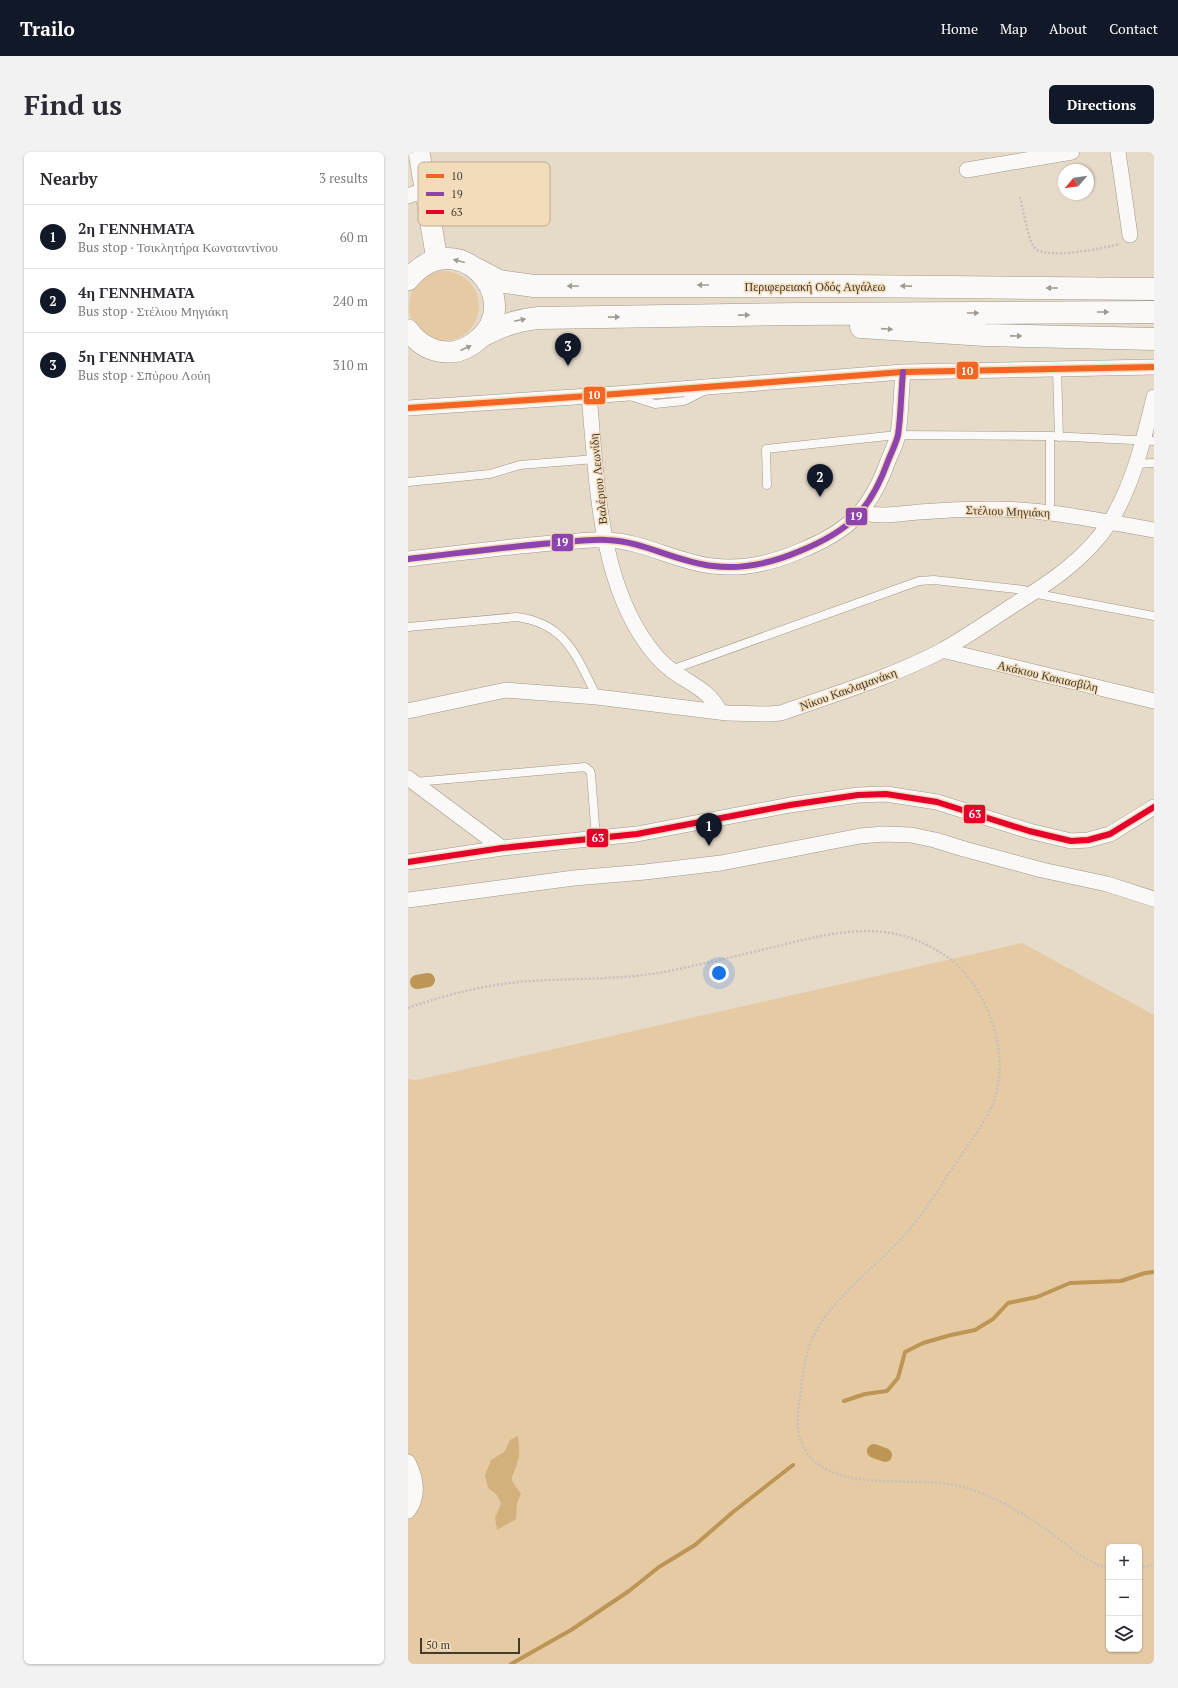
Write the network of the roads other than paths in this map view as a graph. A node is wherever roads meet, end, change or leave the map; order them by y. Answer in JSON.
{"nodes":[{"id":1,"x":419,"y":152,"type":"edge"},
{"id":2,"x":1072,"y":152,"type":"edge"},
{"id":3,"x":1118,"y":152,"type":"edge"},
{"id":4,"x":967,"y":170,"type":"dead end"},
{"id":5,"x":414,"y":190,"type":"edge"},
{"id":6,"x":418,"y":202,"type":"edge"},
{"id":7,"x":426,"y":226,"type":"edge"},
{"id":8,"x":1130,"y":235,"type":"road end"},
{"id":9,"x":437,"y":260,"type":"junction"},
{"id":10,"x":478,"y":270,"type":"junction"},
{"id":11,"x":1154,"y":278,"type":"edge"},
{"id":12,"x":408,"y":280,"type":"edge"},
{"id":13,"x":1105,"y":289,"type":"junction"},
{"id":14,"x":1154,"y":289,"type":"edge"},
{"id":15,"x":1154,"y":312,"type":"edge"},
{"id":16,"x":802,"y":314,"type":"junction"},
{"id":17,"x":408,"y":330,"type":"edge"},
{"id":18,"x":484,"y":335,"type":"junction"},
{"id":19,"x":1154,"y":339,"type":"edge"},
{"id":20,"x":444,"y":352,"type":"junction"},
{"id":21,"x":408,"y":354,"type":"edge"},
{"id":22,"x":1154,"y":368,"type":"edge"},
{"id":23,"x":1057,"y":369,"type":"junction"},
{"id":24,"x":903,"y":372,"type":"junction"},
{"id":25,"x":589,"y":396,"type":"junction"},
{"id":26,"x":1154,"y":397,"type":"edge"},
{"id":27,"x":408,"y":408,"type":"edge"},
{"id":28,"x":898,"y":435,"type":"junction"},
{"id":29,"x":1050,"y":436,"type":"junction"},
{"id":30,"x":1059,"y":437,"type":"junction"},
{"id":31,"x":1149,"y":441,"type":"edge"},
{"id":32,"x":596,"y":459,"type":"junction"},
{"id":33,"x":1154,"y":463,"type":"edge"},
{"id":34,"x":1135,"y":464,"type":"junction"},
{"id":35,"x":408,"y":482,"type":"edge"},
{"id":36,"x":767,"y":485,"type":"dead end"},
{"id":37,"x":862,"y":512,"type":"junction"},
{"id":38,"x":1050,"y":512,"type":"junction"},
{"id":39,"x":1110,"y":522,"type":"junction"},
{"id":40,"x":1154,"y":530,"type":"edge"},
{"id":41,"x":605,"y":540,"type":"junction"},
{"id":42,"x":408,"y":559,"type":"edge"},
{"id":43,"x":1032,"y":593,"type":"junction"},
{"id":44,"x":1154,"y":616,"type":"edge"},
{"id":45,"x":408,"y":627,"type":"edge"},
{"id":46,"x":942,"y":650,"type":"junction"},
{"id":47,"x":671,"y":670,"type":"junction"},
{"id":48,"x":597,"y":697,"type":"junction"},
{"id":49,"x":1154,"y":701,"type":"edge"},
{"id":50,"x":408,"y":711,"type":"edge"},
{"id":51,"x":720,"y":712,"type":"junction"},
{"id":52,"x":411,"y":780,"type":"edge"},
{"id":53,"x":1154,"y":807,"type":"edge"},
{"id":54,"x":596,"y":838,"type":"junction"},
{"id":55,"x":502,"y":848,"type":"junction"},
{"id":56,"x":408,"y":862,"type":"edge"},
{"id":57,"x":1154,"y":899,"type":"edge"},
{"id":58,"x":408,"y":900,"type":"edge"},
{"id":59,"x":408,"y":1462,"type":"edge"},
{"id":60,"x":408,"y":1511,"type":"edge"}],
"edges":[{"from":1,"to":5,"type":"main road"},
{"from":2,"to":4,"type":"street"},
{"from":3,"to":8,"type":"street"},
{"from":5,"to":6,"type":"main road"},
{"from":7,"to":9,"type":"main road"},
{"from":10,"to":9,"type":"main road","one_way":true},
{"from":9,"to":12,"type":"main road"},
{"from":13,"to":10,"type":"highway","name":"Περιφερειακή Οδός Αιγάλεω","one_way":true},
{"from":10,"to":18,"type":"main road"},
{"from":11,"to":13,"type":"highway"},
{"from":13,"to":14,"type":"highway","name":"Περιφερειακή Οδός Αιγάλεω"},
{"from":16,"to":15,"type":"highway","one_way":true},
{"from":18,"to":16,"type":"highway","one_way":true},
{"from":16,"to":19,"type":"highway","one_way":true},
{"from":17,"to":20,"type":"main road"},
{"from":20,"to":18,"type":"main road","one_way":true},
{"from":20,"to":21,"type":"main road"},
{"from":22,"to":23,"type":"street"},
{"from":23,"to":24,"type":"street"},
{"from":23,"to":30,"type":"lane"},
{"from":24,"to":25,"type":"street"},
{"from":24,"to":28,"type":"street"},
{"from":25,"to":27,"type":"street"},
{"from":25,"to":32,"type":"street","name":"Βαλέριου Λεωνίδη"},
{"from":26,"to":31,"type":"street","name":"Νίκου Κακλαμανάκη"},
{"from":28,"to":29,"type":"lane"},
{"from":28,"to":36,"type":"lane"},
{"from":28,"to":37,"type":"street"},
{"from":29,"to":30,"type":"lane"},
{"from":29,"to":38,"type":"lane"},
{"from":30,"to":31,"type":"lane"},
{"from":31,"to":34,"type":"street","name":"Νίκου Κακλαμανάκη"},
{"from":32,"to":35,"type":"lane"},
{"from":32,"to":41,"type":"street","name":"Βαλέριου Λεωνίδη"},
{"from":33,"to":34,"type":"lane"},
{"from":34,"to":39,"type":"street","name":"Νίκου Κακλαμανάκη"},
{"from":37,"to":38,"type":"street","name":"Στέλιου Μηγιάκη"},
{"from":37,"to":41,"type":"street"},
{"from":38,"to":39,"type":"street","name":"Στέλιου Μηγιάκη"},
{"from":39,"to":40,"type":"street","name":"Στέλιου Μηγιάκη"},
{"from":39,"to":43,"type":"street","name":"Νίκου Κακλαμανάκη"},
{"from":41,"to":42,"type":"street"},
{"from":41,"to":47,"type":"street","name":"Βαλέριου Λεωνίδη"},
{"from":43,"to":44,"type":"lane"},
{"from":43,"to":46,"type":"street","name":"Νίκου Κακλαμανάκη"},
{"from":43,"to":47,"type":"lane"},
{"from":45,"to":48,"type":"lane"},
{"from":46,"to":49,"type":"street","name":"Ακάκιου Κακιασβίλη"},
{"from":46,"to":51,"type":"street","name":"Νίκου Κακλαμανάκη"},
{"from":47,"to":51,"type":"street","name":"Βαλέριου Λεωνίδη"},
{"from":48,"to":50,"type":"street","name":"Νίκου Κακλαμανάκη"},
{"from":48,"to":51,"type":"street","name":"Νίκου Κακλαμανάκη"},
{"from":52,"to":54,"type":"lane"},
{"from":52,"to":55,"type":"street"},
{"from":53,"to":54,"type":"street"},
{"from":54,"to":55,"type":"street"},
{"from":55,"to":56,"type":"street"},
{"from":57,"to":58,"type":"street"},
{"from":59,"to":60,"type":"street"}]}
